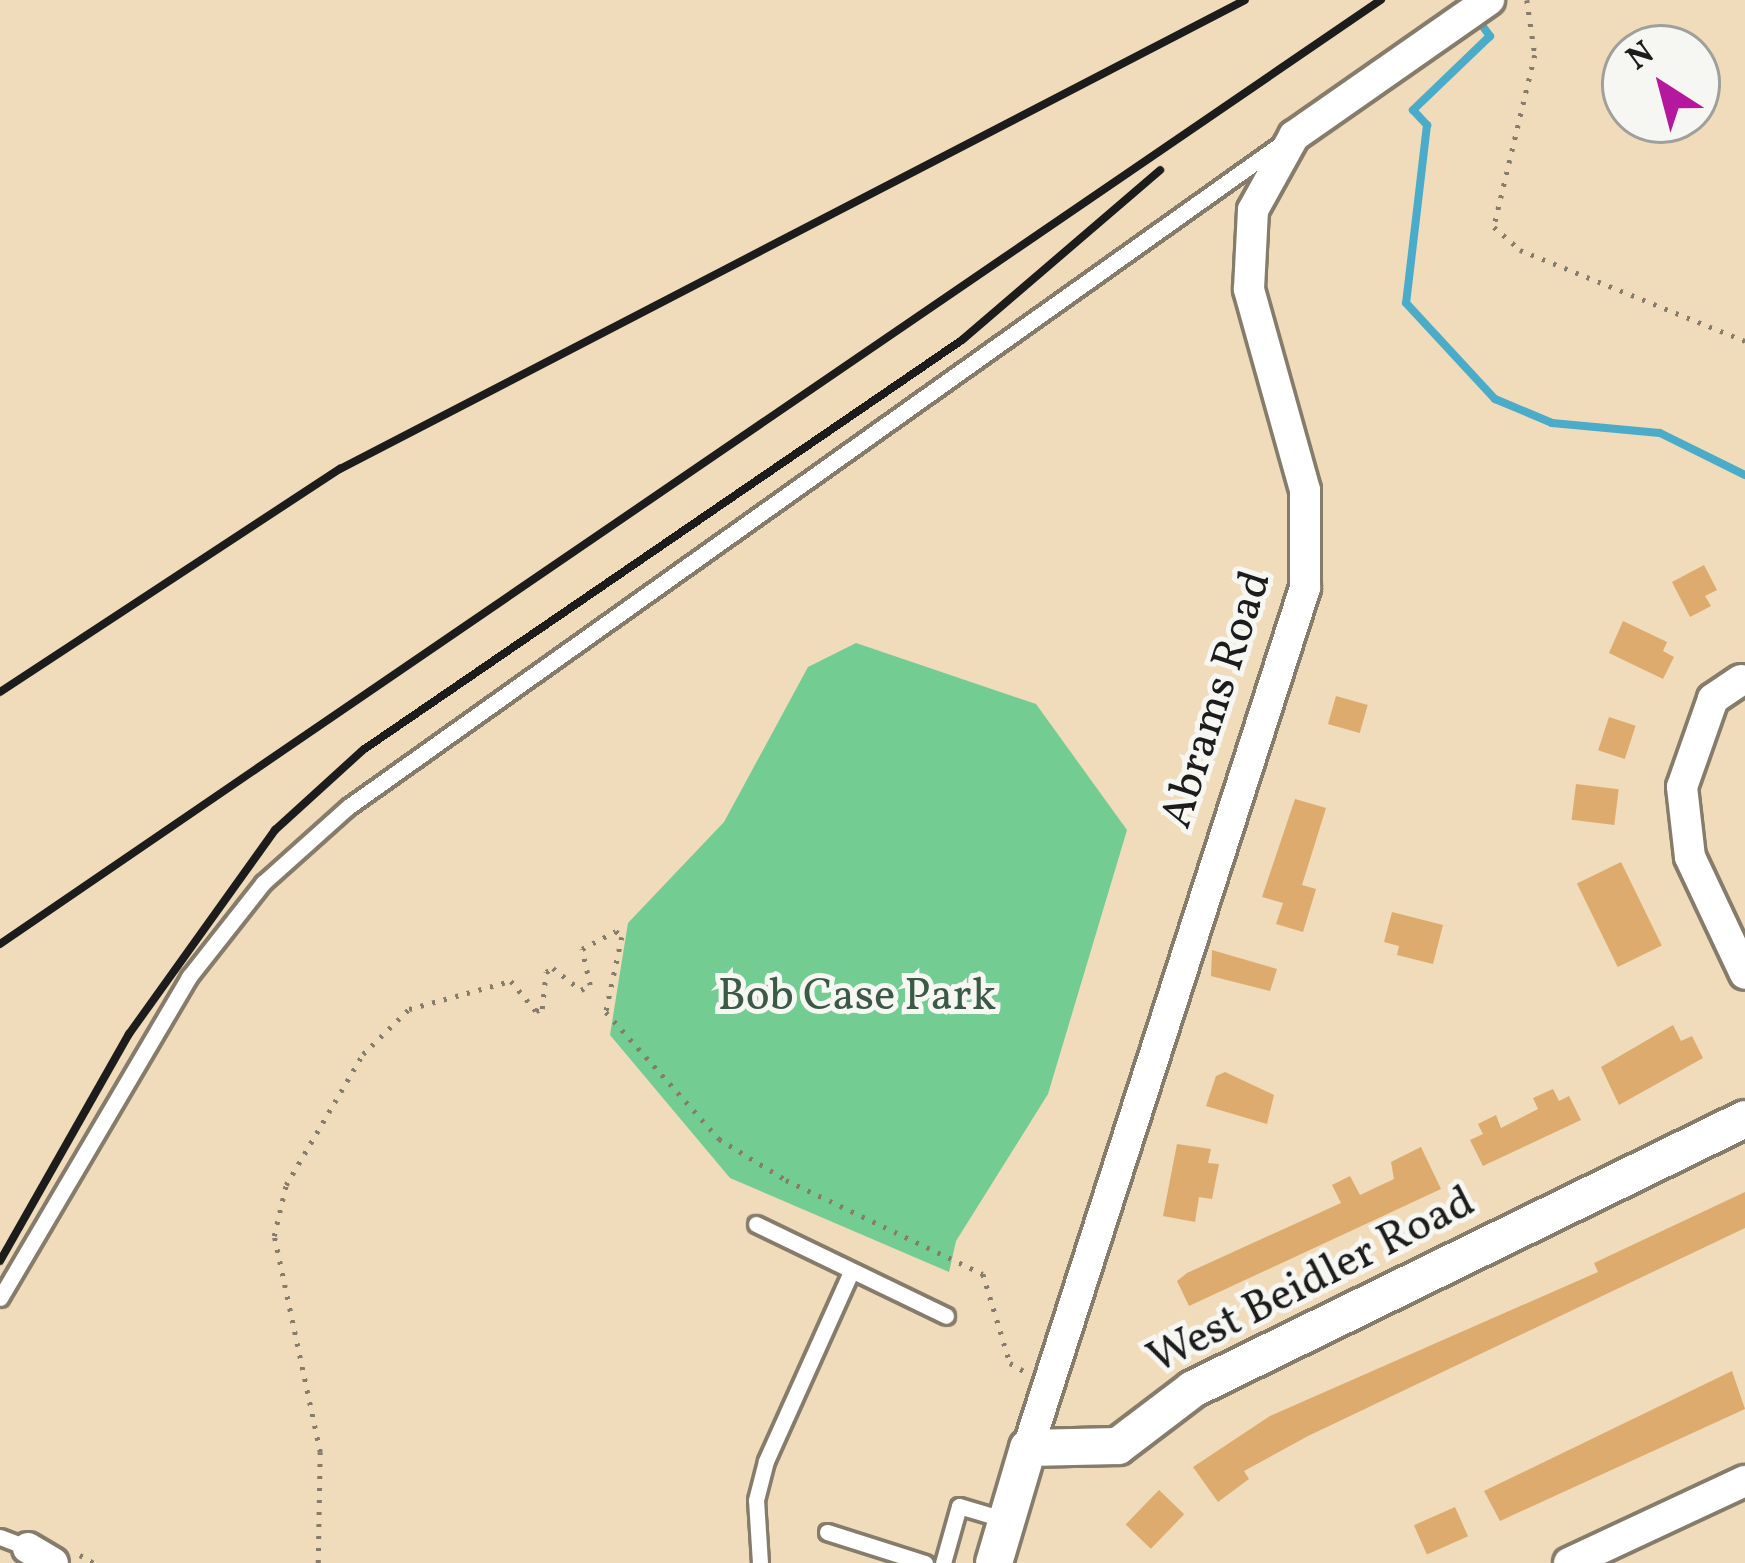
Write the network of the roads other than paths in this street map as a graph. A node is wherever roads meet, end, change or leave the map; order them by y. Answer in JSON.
{"nodes":[{"id":1,"x":1489,"y":0,"type":"edge"},
{"id":2,"x":1294,"y":136,"type":"junction"},
{"id":3,"x":1741,"y":680,"type":"dead end"},
{"id":4,"x":1745,"y":974,"type":"edge"},
{"id":5,"x":1745,"y":1119,"type":"edge"},
{"id":6,"x":756,"y":1224,"type":"dead end"},
{"id":7,"x":851,"y":1272,"type":"junction"},
{"id":8,"x":0,"y":1298,"type":"edge"},
{"id":9,"x":946,"y":1316,"type":"dead end"},
{"id":10,"x":1028,"y":1448,"type":"junction"},
{"id":11,"x":1745,"y":1481,"type":"edge"},
{"id":12,"x":1006,"y":1520,"type":"junction"},
{"id":13,"x":827,"y":1532,"type":"dead end"},
{"id":14,"x":760,"y":1563,"type":"edge"},
{"id":15,"x":925,"y":1563,"type":"edge"},
{"id":16,"x":943,"y":1563,"type":"edge"},
{"id":17,"x":994,"y":1563,"type":"edge"},
{"id":18,"x":1569,"y":1563,"type":"edge"}],
"edges":[{"from":1,"to":2,"type":"street","name":"Abrams Road"},
{"from":2,"to":8,"type":"lane"},
{"from":2,"to":10,"type":"street","name":"Abrams Road"},
{"from":3,"to":4,"type":"street"},
{"from":5,"to":10,"type":"street","name":"West Beidler Road"},
{"from":6,"to":7,"type":"lane"},
{"from":7,"to":9,"type":"lane"},
{"from":7,"to":14,"type":"lane"},
{"from":10,"to":12,"type":"street"},
{"from":11,"to":18,"type":"street"},
{"from":12,"to":16,"type":"lane"},
{"from":12,"to":17,"type":"street"},
{"from":13,"to":15,"type":"lane"}]}
